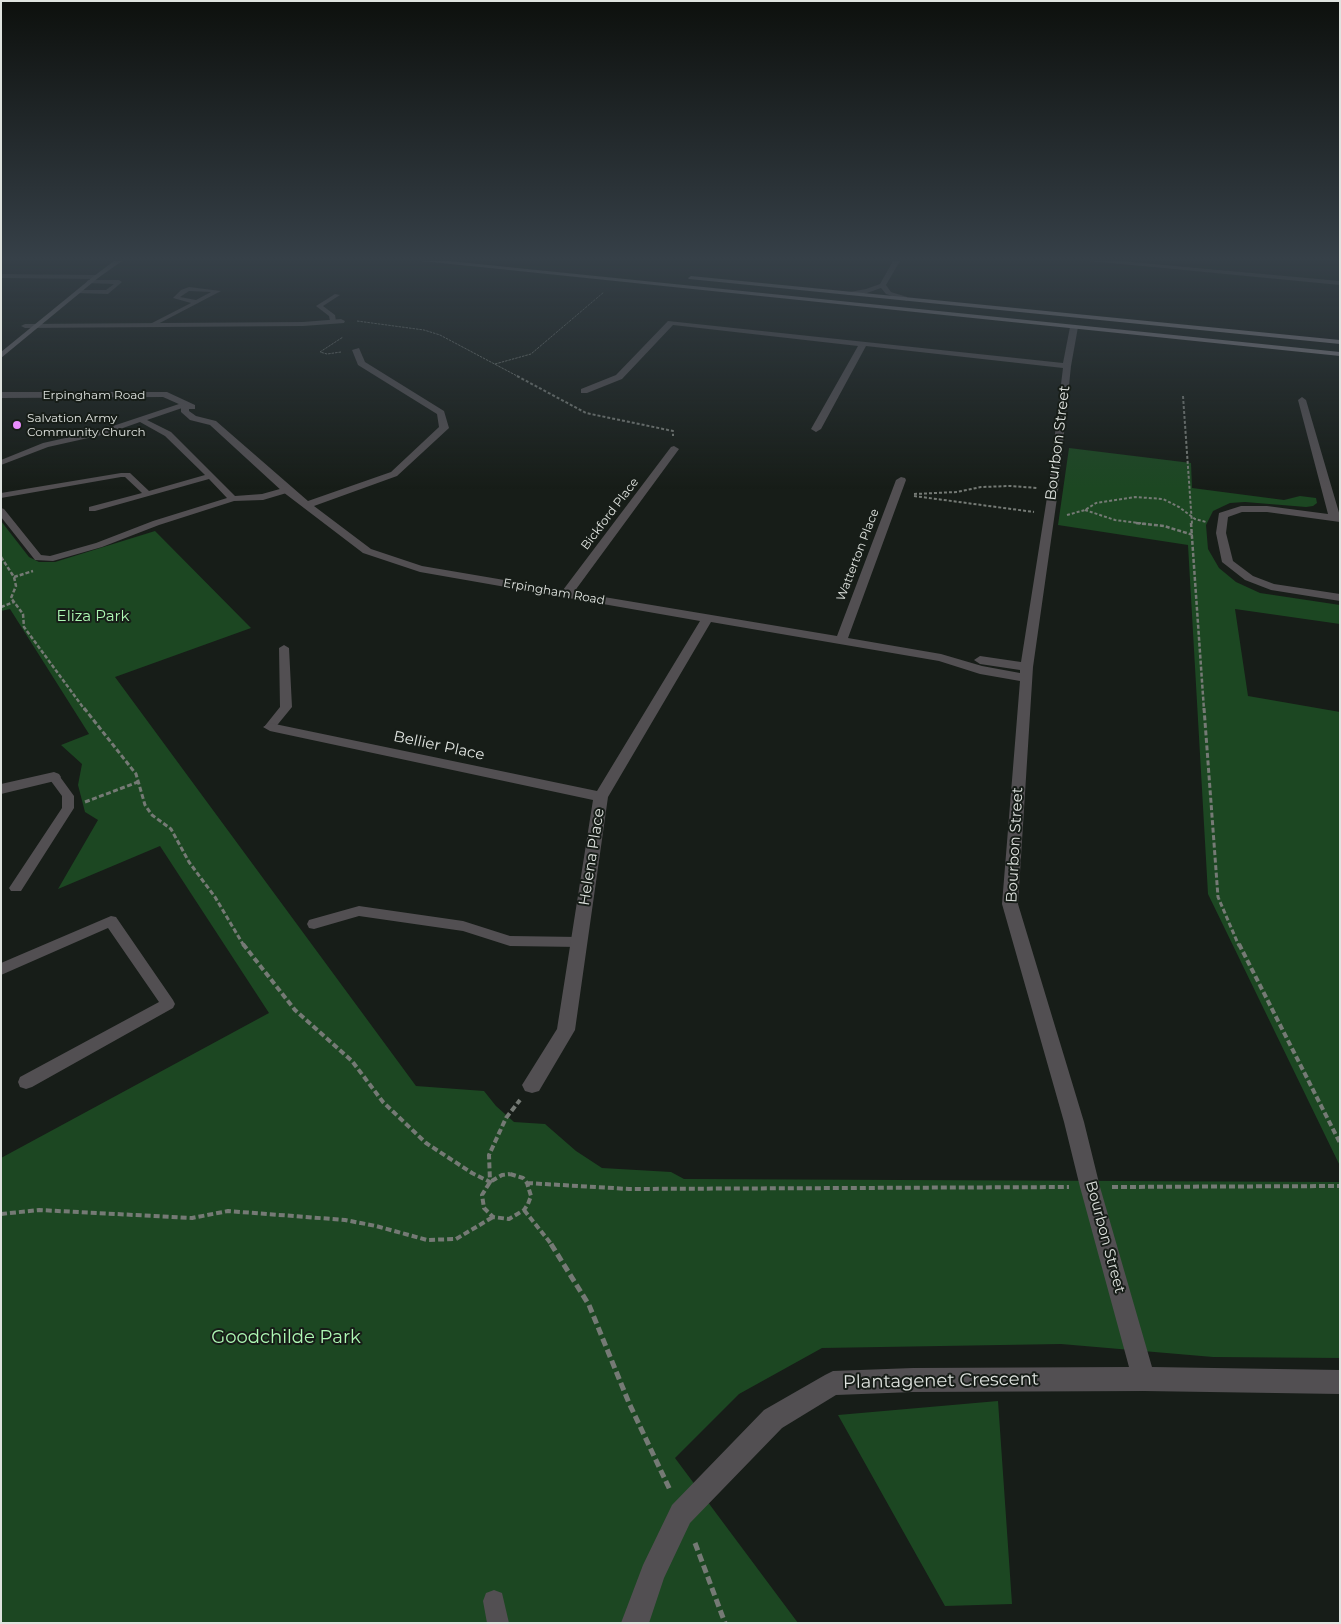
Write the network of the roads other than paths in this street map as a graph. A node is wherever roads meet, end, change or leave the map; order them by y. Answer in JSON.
{"nodes":[{"id":1,"x":12,"y":337,"type":"edge"},
{"id":2,"x":26,"y":337,"type":"edge"},
{"id":3,"x":657,"y":337,"type":"edge"},
{"id":4,"x":797,"y":337,"type":"edge"},
{"id":5,"x":1072,"y":337,"type":"edge"},
{"id":6,"x":1170,"y":337,"type":"edge"},
{"id":7,"x":1287,"y":337,"type":"edge"},
{"id":8,"x":1340,"y":342,"type":"edge"},
{"id":9,"x":863,"y":344,"type":"junction"},
{"id":10,"x":1,"y":346,"type":"edge"},
{"id":11,"x":356,"y":350,"type":"dead end"},
{"id":12,"x":1340,"y":354,"type":"edge"},
{"id":13,"x":1,"y":356,"type":"edge"},
{"id":14,"x":1067,"y":366,"type":"junction"},
{"id":15,"x":584,"y":391,"type":"dead end"},
{"id":16,"x":1,"y":395,"type":"edge"},
{"id":17,"x":1302,"y":400,"type":"dead end"},
{"id":18,"x":184,"y":404,"type":"junction"},
{"id":19,"x":140,"y":419,"type":"junction"},
{"id":20,"x":816,"y":429,"type":"dead end"},
{"id":21,"x":674,"y":449,"type":"road end"},
{"id":22,"x":1,"y":463,"type":"edge"},
{"id":23,"x":212,"y":476,"type":"junction"},
{"id":24,"x":902,"y":480,"type":"dead end"},
{"id":25,"x":287,"y":490,"type":"junction"},
{"id":26,"x":148,"y":494,"type":"junction"},
{"id":27,"x":1,"y":496,"type":"edge"},
{"id":28,"x":233,"y":499,"type":"junction"},
{"id":29,"x":306,"y":505,"type":"junction"},
{"id":30,"x":92,"y":509,"type":"dead end"},
{"id":31,"x":1,"y":511,"type":"edge"},
{"id":32,"x":1337,"y":519,"type":"edge"},
{"id":33,"x":566,"y":594,"type":"junction"},
{"id":34,"x":1340,"y":598,"type":"edge"},
{"id":35,"x":708,"y":618,"type":"junction"},
{"id":36,"x":841,"y":641,"type":"junction"},
{"id":37,"x":284,"y":648,"type":"dead end"},
{"id":38,"x":1027,"y":673,"type":"junction"},
{"id":39,"x":270,"y":727,"type":"joint"},
{"id":40,"x":54,"y":777,"type":"joint"},
{"id":41,"x":1,"y":789,"type":"edge"},
{"id":42,"x":601,"y":797,"type":"junction"},
{"id":43,"x":16,"y":888,"type":"dead end"},
{"id":44,"x":314,"y":924,"type":"dead end"},
{"id":45,"x":579,"y":942,"type":"junction"},
{"id":46,"x":1,"y":969,"type":"edge"},
{"id":47,"x":26,"y":1082,"type":"dead end"},
{"id":48,"x":532,"y":1085,"type":"road end"},
{"id":49,"x":1144,"y":1379,"type":"junction"},
{"id":50,"x":1340,"y":1382,"type":"edge"},
{"id":51,"x":635,"y":1623,"type":"edge"}],
"edges":[{"from":1,"to":10,"type":"street"},
{"from":2,"to":13,"type":"street"},
{"from":3,"to":15,"type":"street"},
{"from":4,"to":9,"type":"street"},
{"from":5,"to":14,"type":"street","name":"Bourbon Street"},
{"from":6,"to":12,"type":"main road"},
{"from":7,"to":8,"type":"main road"},
{"from":9,"to":14,"type":"street"},
{"from":9,"to":20,"type":"street"},
{"from":11,"to":29,"type":"street"},
{"from":14,"to":38,"type":"street","name":"Bourbon Street"},
{"from":16,"to":18,"type":"street","name":"Erpingham Road"},
{"from":17,"to":32,"type":"street"},
{"from":18,"to":19,"type":"lane"},
{"from":18,"to":25,"type":"street","name":"Erpingham Road"},
{"from":19,"to":22,"type":"lane"},
{"from":19,"to":23,"type":"lane"},
{"from":21,"to":33,"type":"street","name":"Bickford Place"},
{"from":23,"to":26,"type":"lane"},
{"from":23,"to":28,"type":"lane"},
{"from":24,"to":36,"type":"street","name":"Watterton Place"},
{"from":25,"to":28,"type":"lane"},
{"from":25,"to":29,"type":"street","name":"Erpingham Road"},
{"from":26,"to":27,"type":"lane"},
{"from":26,"to":30,"type":"lane"},
{"from":28,"to":31,"type":"lane"},
{"from":29,"to":33,"type":"street","name":"Erpingham Road"},
{"from":32,"to":34,"type":"street"},
{"from":33,"to":35,"type":"street","name":"Erpingham Road"},
{"from":35,"to":36,"type":"street","name":"Erpingham Road"},
{"from":35,"to":42,"type":"street","name":"Helena Place"},
{"from":36,"to":38,"type":"street","name":"Erpingham Road"},
{"from":37,"to":39,"type":"lane"},
{"from":38,"to":49,"type":"street","name":"Bourbon Street"},
{"from":39,"to":42,"type":"street","name":"Bellier Place"},
{"from":40,"to":41,"type":"street"},
{"from":40,"to":43,"type":"lane"},
{"from":42,"to":45,"type":"street","name":"Helena Place"},
{"from":44,"to":45,"type":"lane"},
{"from":45,"to":48,"type":"street","name":"Helena Place"},
{"from":46,"to":47,"type":"lane"},
{"from":49,"to":50,"type":"street","name":"Plantagenet Crescent"},
{"from":49,"to":51,"type":"street","name":"Plantagenet Crescent"}]}
